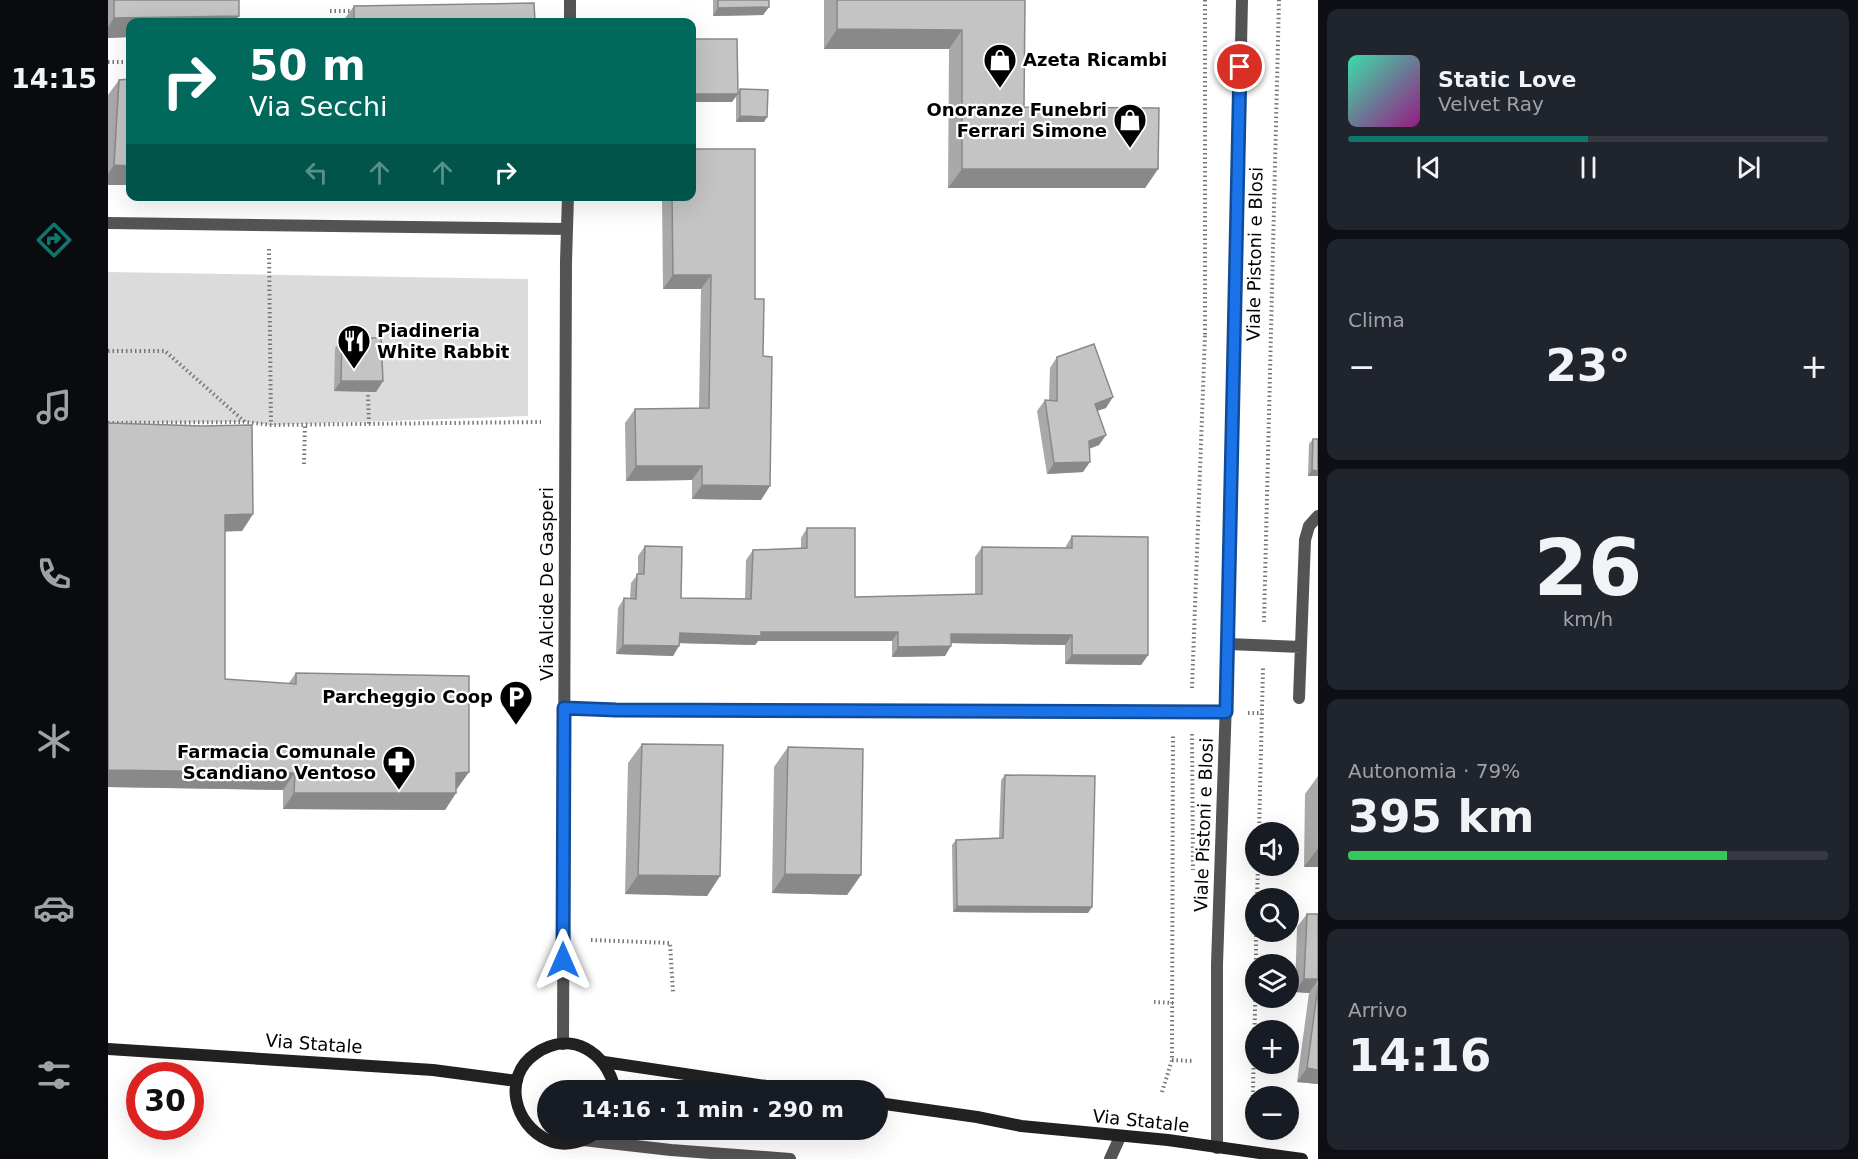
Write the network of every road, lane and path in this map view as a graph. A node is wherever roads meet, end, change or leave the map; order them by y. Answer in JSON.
{"nodes":[{"id":1,"x":570,"y":0,"type":"edge"},
{"id":2,"x":1205,"y":0,"type":"edge"},
{"id":3,"x":1242,"y":0,"type":"edge"},
{"id":4,"x":1279,"y":0,"type":"edge"},
{"id":5,"x":330,"y":11,"type":"dead end"},
{"id":6,"x":364,"y":11,"type":"edge"},
{"id":7,"x":570,"y":18,"type":"edge"},
{"id":8,"x":108,"y":62,"type":"edge"},
{"id":9,"x":126,"y":62,"type":"edge"},
{"id":10,"x":568,"y":201,"type":"edge"},
{"id":11,"x":108,"y":223,"type":"edge"},
{"id":12,"x":567,"y":229,"type":"junction"},
{"id":13,"x":269,"y":249,"type":"dead end"},
{"id":14,"x":1205,"y":334,"type":"junction"},
{"id":15,"x":1234,"y":337,"type":"junction"},
{"id":16,"x":108,"y":351,"type":"edge"},
{"id":17,"x":368,"y":395,"type":"edge"},
{"id":18,"x":245,"y":422,"type":"junction"},
{"id":19,"x":542,"y":422,"type":"dead end"},
{"id":20,"x":108,"y":423,"type":"edge"},
{"id":21,"x":305,"y":424,"type":"junction"},
{"id":22,"x":369,"y":424,"type":"junction"},
{"id":23,"x":271,"y":425,"type":"junction"},
{"id":24,"x":304,"y":464,"type":"dead end"},
{"id":25,"x":1318,"y":516,"type":"edge"},
{"id":26,"x":1227,"y":644,"type":"junction"},
{"id":27,"x":1263,"y":645,"type":"junction"},
{"id":28,"x":1302,"y":647,"type":"junction"},
{"id":29,"x":1299,"y":698,"type":"dead end"},
{"id":30,"x":564,"y":708,"type":"junction"},
{"id":31,"x":1173,"y":712,"type":"junction"},
{"id":32,"x":1191,"y":712,"type":"junction"},
{"id":33,"x":1226,"y":712,"type":"junction"},
{"id":34,"x":1259,"y":822,"type":"edge"},
{"id":35,"x":591,"y":940,"type":"dead end"},
{"id":36,"x":673,"y":992,"type":"dead end"},
{"id":37,"x":1154,"y":1002,"type":"dead end"},
{"id":38,"x":1173,"y":1003,"type":"junction"},
{"id":39,"x":1255,"y":1008,"type":"edge"},
{"id":40,"x":563,"y":1044,"type":"junction"},
{"id":41,"x":108,"y":1049,"type":"edge"},
{"id":42,"x":604,"y":1062,"type":"junction"},
{"id":43,"x":613,"y":1080,"type":"edge"},
{"id":44,"x":725,"y":1080,"type":"edge"},
{"id":45,"x":517,"y":1081,"type":"junction"},
{"id":46,"x":1162,"y":1092,"type":"dead end"},
{"id":47,"x":888,"y":1104,"type":"edge"},
{"id":48,"x":888,"y":1109,"type":"edge"},
{"id":49,"x":977,"y":1117,"type":"junction"},
{"id":50,"x":537,"y":1135,"type":"edge"},
{"id":51,"x":1120,"y":1137,"type":"junction"},
{"id":52,"x":547,"y":1140,"type":"edge"},
{"id":53,"x":583,"y":1140,"type":"joint"},
{"id":54,"x":1217,"y":1148,"type":"junction"},
{"id":55,"x":671,"y":1150,"type":"junction"},
{"id":56,"x":1251,"y":1152,"type":"junction"},
{"id":57,"x":683,"y":1159,"type":"edge"},
{"id":58,"x":790,"y":1159,"type":"edge"},
{"id":59,"x":1110,"y":1159,"type":"edge"},
{"id":60,"x":1302,"y":1159,"type":"edge"}],
"edges":[{"from":1,"to":7,"type":"street"},
{"from":2,"to":14,"type":"path"},
{"from":3,"to":15,"type":"street","name":"Viale Pistoni e Blosi"},
{"from":4,"to":27,"type":"path","name":"Viale Pistoni e Blosi"},
{"from":5,"to":6,"type":"path"},
{"from":8,"to":9,"type":"path"},
{"from":10,"to":12,"type":"street","name":"Via Alcide De Gasperi"},
{"from":11,"to":12,"type":"street"},
{"from":12,"to":30,"type":"street","name":"Via Alcide De Gasperi"},
{"from":13,"to":23,"type":"path"},
{"from":14,"to":15,"type":"path"},
{"from":14,"to":32,"type":"path"},
{"from":15,"to":26,"type":"street","name":"Viale Pistoni e Blosi"},
{"from":16,"to":18,"type":"path"},
{"from":17,"to":22,"type":"path"},
{"from":18,"to":20,"type":"path"},
{"from":18,"to":23,"type":"path"},
{"from":19,"to":22,"type":"path"},
{"from":21,"to":22,"type":"path"},
{"from":21,"to":23,"type":"path"},
{"from":21,"to":24,"type":"path"},
{"from":25,"to":28,"type":"street"},
{"from":26,"to":27,"type":"street"},
{"from":26,"to":33,"type":"street","name":"Viale Pistoni e Blosi"},
{"from":27,"to":28,"type":"street"},
{"from":27,"to":34,"type":"path","name":"Viale Pistoni e Blosi"},
{"from":28,"to":29,"type":"street"},
{"from":30,"to":31,"type":"street"},
{"from":30,"to":40,"type":"street","name":"Via Alcide De Gasperi"},
{"from":31,"to":32,"type":"street"},
{"from":31,"to":38,"type":"path"},
{"from":32,"to":33,"type":"street"},
{"from":33,"to":54,"type":"street","name":"Viale Pistoni e Blosi"},
{"from":35,"to":36,"type":"path"},
{"from":37,"to":38,"type":"path"},
{"from":38,"to":46,"type":"path"},
{"from":39,"to":56,"type":"path"},
{"from":40,"to":42,"type":"main road"},
{"from":40,"to":45,"type":"main road"},
{"from":41,"to":45,"type":"main road","name":"Via Statale"},
{"from":42,"to":43,"type":"main road"},
{"from":42,"to":44,"type":"main road"},
{"from":45,"to":50,"type":"main road"},
{"from":47,"to":49,"type":"main road"},
{"from":48,"to":49,"type":"main road"},
{"from":49,"to":51,"type":"main road","name":"Via Statale"},
{"from":51,"to":54,"type":"main road","name":"Via Statale"},
{"from":51,"to":59,"type":"street"},
{"from":52,"to":53,"type":"main road"},
{"from":53,"to":55,"type":"street"},
{"from":54,"to":56,"type":"main road","name":"Via Statale"},
{"from":55,"to":57,"type":"street"},
{"from":55,"to":58,"type":"street"},
{"from":56,"to":60,"type":"main road","name":"Via Statale"}]}
